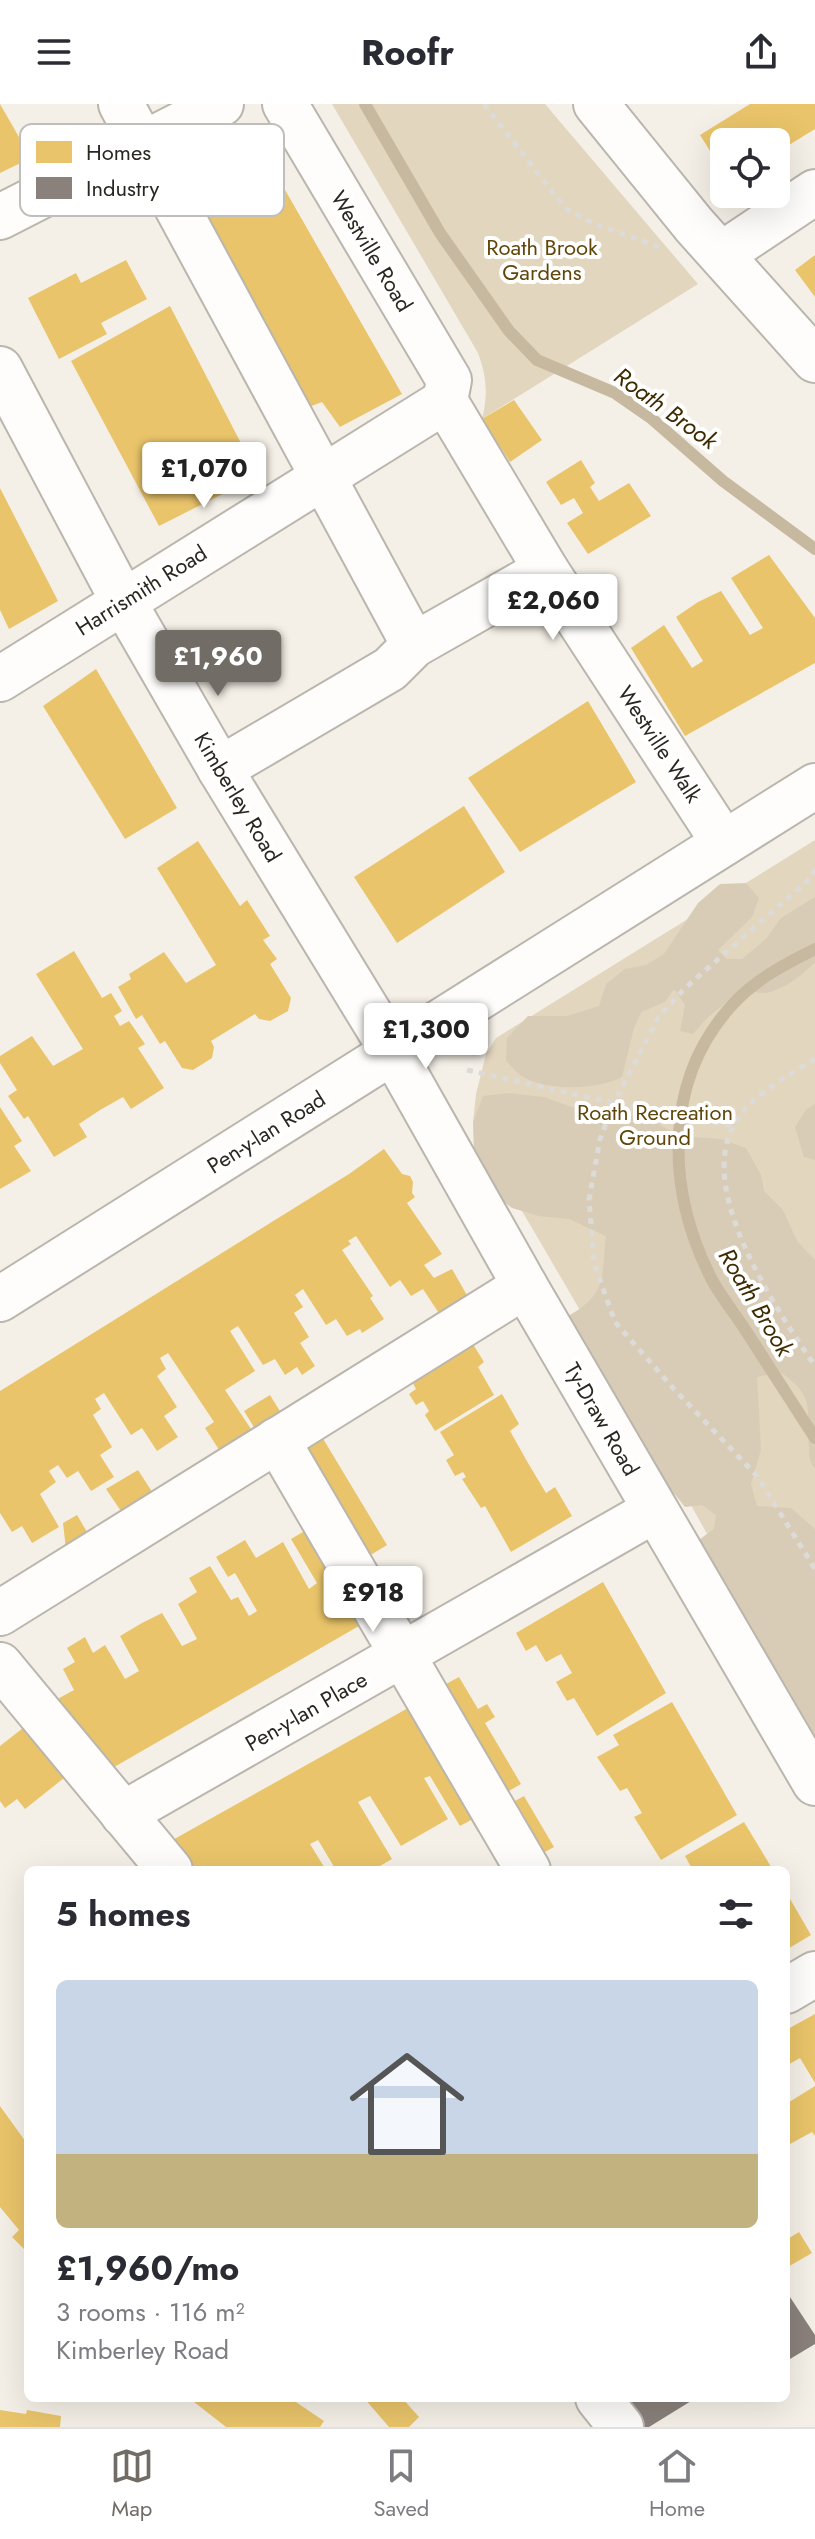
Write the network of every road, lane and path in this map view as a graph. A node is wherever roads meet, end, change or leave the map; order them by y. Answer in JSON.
{"nodes":[{"id":1,"x":121,"y":104,"type":"edge"},
{"id":2,"x":221,"y":104,"type":"edge"},
{"id":3,"x":285,"y":104,"type":"edge"},
{"id":4,"x":484,"y":104,"type":"edge"},
{"id":5,"x":596,"y":104,"type":"edge"},
{"id":6,"x":132,"y":124,"type":"edge"},
{"id":7,"x":182,"y":124,"type":"edge"},
{"id":8,"x":815,"y":192,"type":"edge"},
{"id":9,"x":20,"y":207,"type":"edge"},
{"id":10,"x":181,"y":216,"type":"edge"},
{"id":11,"x":0,"y":217,"type":"edge"},
{"id":12,"x":708,"y":239,"type":"junction"},
{"id":13,"x":815,"y":360,"type":"edge"},
{"id":14,"x":0,"y":369,"type":"edge"},
{"id":15,"x":445,"y":401,"type":"junction"},
{"id":16,"x":322,"y":477,"type":"junction"},
{"id":17,"x":546,"y":570,"type":"junction"},
{"id":18,"x":123,"y":601,"type":"junction"},
{"id":19,"x":414,"y":645,"type":"junction"},
{"id":20,"x":0,"y":679,"type":"edge"},
{"id":21,"x":220,"y":769,"type":"junction"},
{"id":22,"x":815,"y":786,"type":"edge"},
{"id":23,"x":724,"y":843,"type":"junction"},
{"id":24,"x":815,"y":869,"type":"edge"},
{"id":25,"x":393,"y":1052,"type":"junction"},
{"id":26,"x":815,"y":1059,"type":"edge"},
{"id":27,"x":467,"y":1070,"type":"dead end"},
{"id":28,"x":614,"y":1103,"type":"junction"},
{"id":29,"x":733,"y":1126,"type":"junction"},
{"id":30,"x":525,"y":1286,"type":"junction"},
{"id":31,"x":0,"y":1299,"type":"edge"},
{"id":32,"x":815,"y":1366,"type":"edge"},
{"id":33,"x":277,"y":1440,"type":"junction"},
{"id":34,"x":655,"y":1510,"type":"junction"},
{"id":35,"x":815,"y":1569,"type":"edge"},
{"id":36,"x":0,"y":1613,"type":"edge"},
{"id":37,"x":402,"y":1656,"type":"junction"},
{"id":38,"x":0,"y":1665,"type":"edge"},
{"id":39,"x":815,"y":1783,"type":"edge"},
{"id":40,"x":123,"y":1814,"type":"junction"},
{"id":41,"x":167,"y":1866,"type":"edge"},
{"id":42,"x":522,"y":1866,"type":"edge"},
{"id":43,"x":815,"y":1974,"type":"edge"},
{"id":44,"x":790,"y":1989,"type":"edge"},
{"id":45,"x":601,"y":2402,"type":"edge"},
{"id":46,"x":621,"y":2427,"type":"edge"}],
"edges":[{"from":1,"to":6,"type":"street"},
{"from":2,"to":7,"type":"street"},
{"from":3,"to":15,"type":"street","name":"Westville Road"},
{"from":4,"to":12,"type":"path"},
{"from":5,"to":12,"type":"street"},
{"from":8,"to":12,"type":"street"},
{"from":9,"to":11,"type":"street"},
{"from":10,"to":16,"type":"street"},
{"from":12,"to":13,"type":"street"},
{"from":14,"to":18,"type":"street","name":"Kimberley Road"},
{"from":15,"to":16,"type":"street","name":"Harrismith Road"},
{"from":15,"to":17,"type":"street","name":"Westville Walk"},
{"from":16,"to":18,"type":"street","name":"Harrismith Road"},
{"from":16,"to":19,"type":"street"},
{"from":17,"to":19,"type":"street"},
{"from":17,"to":23,"type":"street","name":"Westville Walk"},
{"from":18,"to":20,"type":"street","name":"Harrismith Road"},
{"from":18,"to":21,"type":"street","name":"Kimberley Road"},
{"from":19,"to":21,"type":"street"},
{"from":21,"to":25,"type":"street","name":"Kimberley Road"},
{"from":22,"to":23,"type":"street","name":"Pen-y-lan Road"},
{"from":23,"to":25,"type":"street","name":"Pen-y-lan Road"},
{"from":24,"to":28,"type":"path"},
{"from":25,"to":30,"type":"street","name":"Ty-Draw Road"},
{"from":25,"to":31,"type":"street","name":"Pen-y-lan Road"},
{"from":26,"to":29,"type":"path"},
{"from":27,"to":28,"type":"path"},
{"from":28,"to":29,"type":"path"},
{"from":28,"to":35,"type":"path"},
{"from":29,"to":32,"type":"path"},
{"from":30,"to":33,"type":"street"},
{"from":30,"to":34,"type":"street","name":"Ty-Draw Road"},
{"from":33,"to":36,"type":"street"},
{"from":33,"to":37,"type":"street"},
{"from":34,"to":37,"type":"street","name":"Pen-y-lan Place"},
{"from":34,"to":39,"type":"street","name":"Ty-Draw Road"},
{"from":37,"to":40,"type":"street","name":"Pen-y-lan Place"},
{"from":37,"to":42,"type":"street"},
{"from":38,"to":40,"type":"street"},
{"from":40,"to":41,"type":"street"},
{"from":43,"to":44,"type":"street"},
{"from":45,"to":46,"type":"street"}]}
